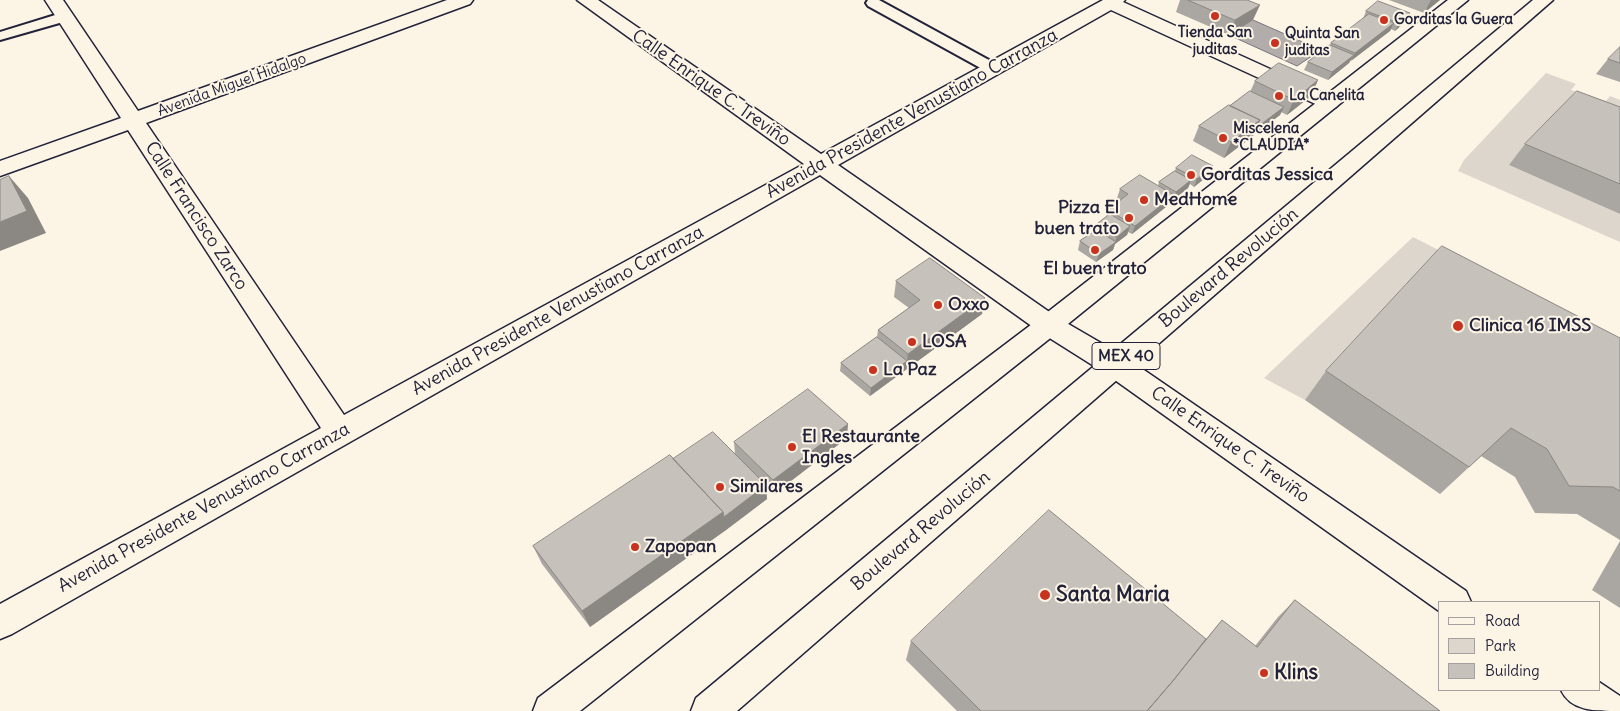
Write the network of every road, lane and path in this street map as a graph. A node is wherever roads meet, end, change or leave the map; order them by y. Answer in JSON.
{"nodes":[{"id":1,"x":464,"y":0,"type":"edge"},
{"id":2,"x":586,"y":0,"type":"edge"},
{"id":3,"x":1459,"y":0,"type":"edge"},
{"id":4,"x":1544,"y":0,"type":"edge"},
{"id":5,"x":1113,"y":2,"type":"edge"},
{"id":6,"x":873,"y":3,"type":"dead end"},
{"id":7,"x":59,"y":8,"type":"edge"},
{"id":8,"x":2,"y":36,"type":"dead end"},
{"id":9,"x":992,"y":68,"type":"junction"},
{"id":10,"x":1329,"y":103,"type":"junction"},
{"id":11,"x":133,"y":120,"type":"junction"},
{"id":12,"x":821,"y":165,"type":"junction"},
{"id":13,"x":0,"y":169,"type":"edge"},
{"id":14,"x":1049,"y":325,"type":"junction"},
{"id":15,"x":1115,"y":365,"type":"junction"},
{"id":16,"x":339,"y":432,"type":"junction"},
{"id":17,"x":1453,"y":601,"type":"edge"},
{"id":18,"x":0,"y":622,"type":"edge"},
{"id":19,"x":1580,"y":691,"type":"edge"},
{"id":20,"x":551,"y":711,"type":"edge"},
{"id":21,"x":708,"y":711,"type":"edge"},
{"id":22,"x":1610,"y":711,"type":"edge"}],
"edges":[{"from":1,"to":11,"type":"street","name":"Avenida Miguel Hidalgo"},
{"from":2,"to":12,"type":"street","name":"Calle Enrique C. Treviño"},
{"from":3,"to":10,"type":"street"},
{"from":4,"to":15,"type":"street","name":"Boulevard Revolución","number":"MEX 40"},
{"from":5,"to":9,"type":"street","name":"Avenida Presidente Venustiano Carranza"},
{"from":5,"to":10,"type":"street"},
{"from":6,"to":9,"type":"lane"},
{"from":7,"to":8,"type":"lane"},
{"from":7,"to":11,"type":"street","name":"Calle Francisco Zarco"},
{"from":9,"to":12,"type":"street","name":"Avenida Presidente Venustiano Carranza"},
{"from":10,"to":14,"type":"street"},
{"from":11,"to":13,"type":"street","name":"Avenida Miguel Hidalgo"},
{"from":11,"to":16,"type":"street","name":"Calle Francisco Zarco"},
{"from":12,"to":14,"type":"street","name":"Calle Enrique C. Treviño"},
{"from":12,"to":16,"type":"street","name":"Avenida Presidente Venustiano Carranza"},
{"from":14,"to":15,"type":"street","name":"Calle Enrique C. Treviño"},
{"from":14,"to":20,"type":"street"},
{"from":15,"to":17,"type":"street","name":"Calle Enrique C. Treviño"},
{"from":15,"to":21,"type":"street","name":"Boulevard Revolución","number":"MEX 40"},
{"from":16,"to":18,"type":"street","name":"Avenida Presidente Venustiano Carranza"},
{"from":19,"to":22,"type":"street"}]}
